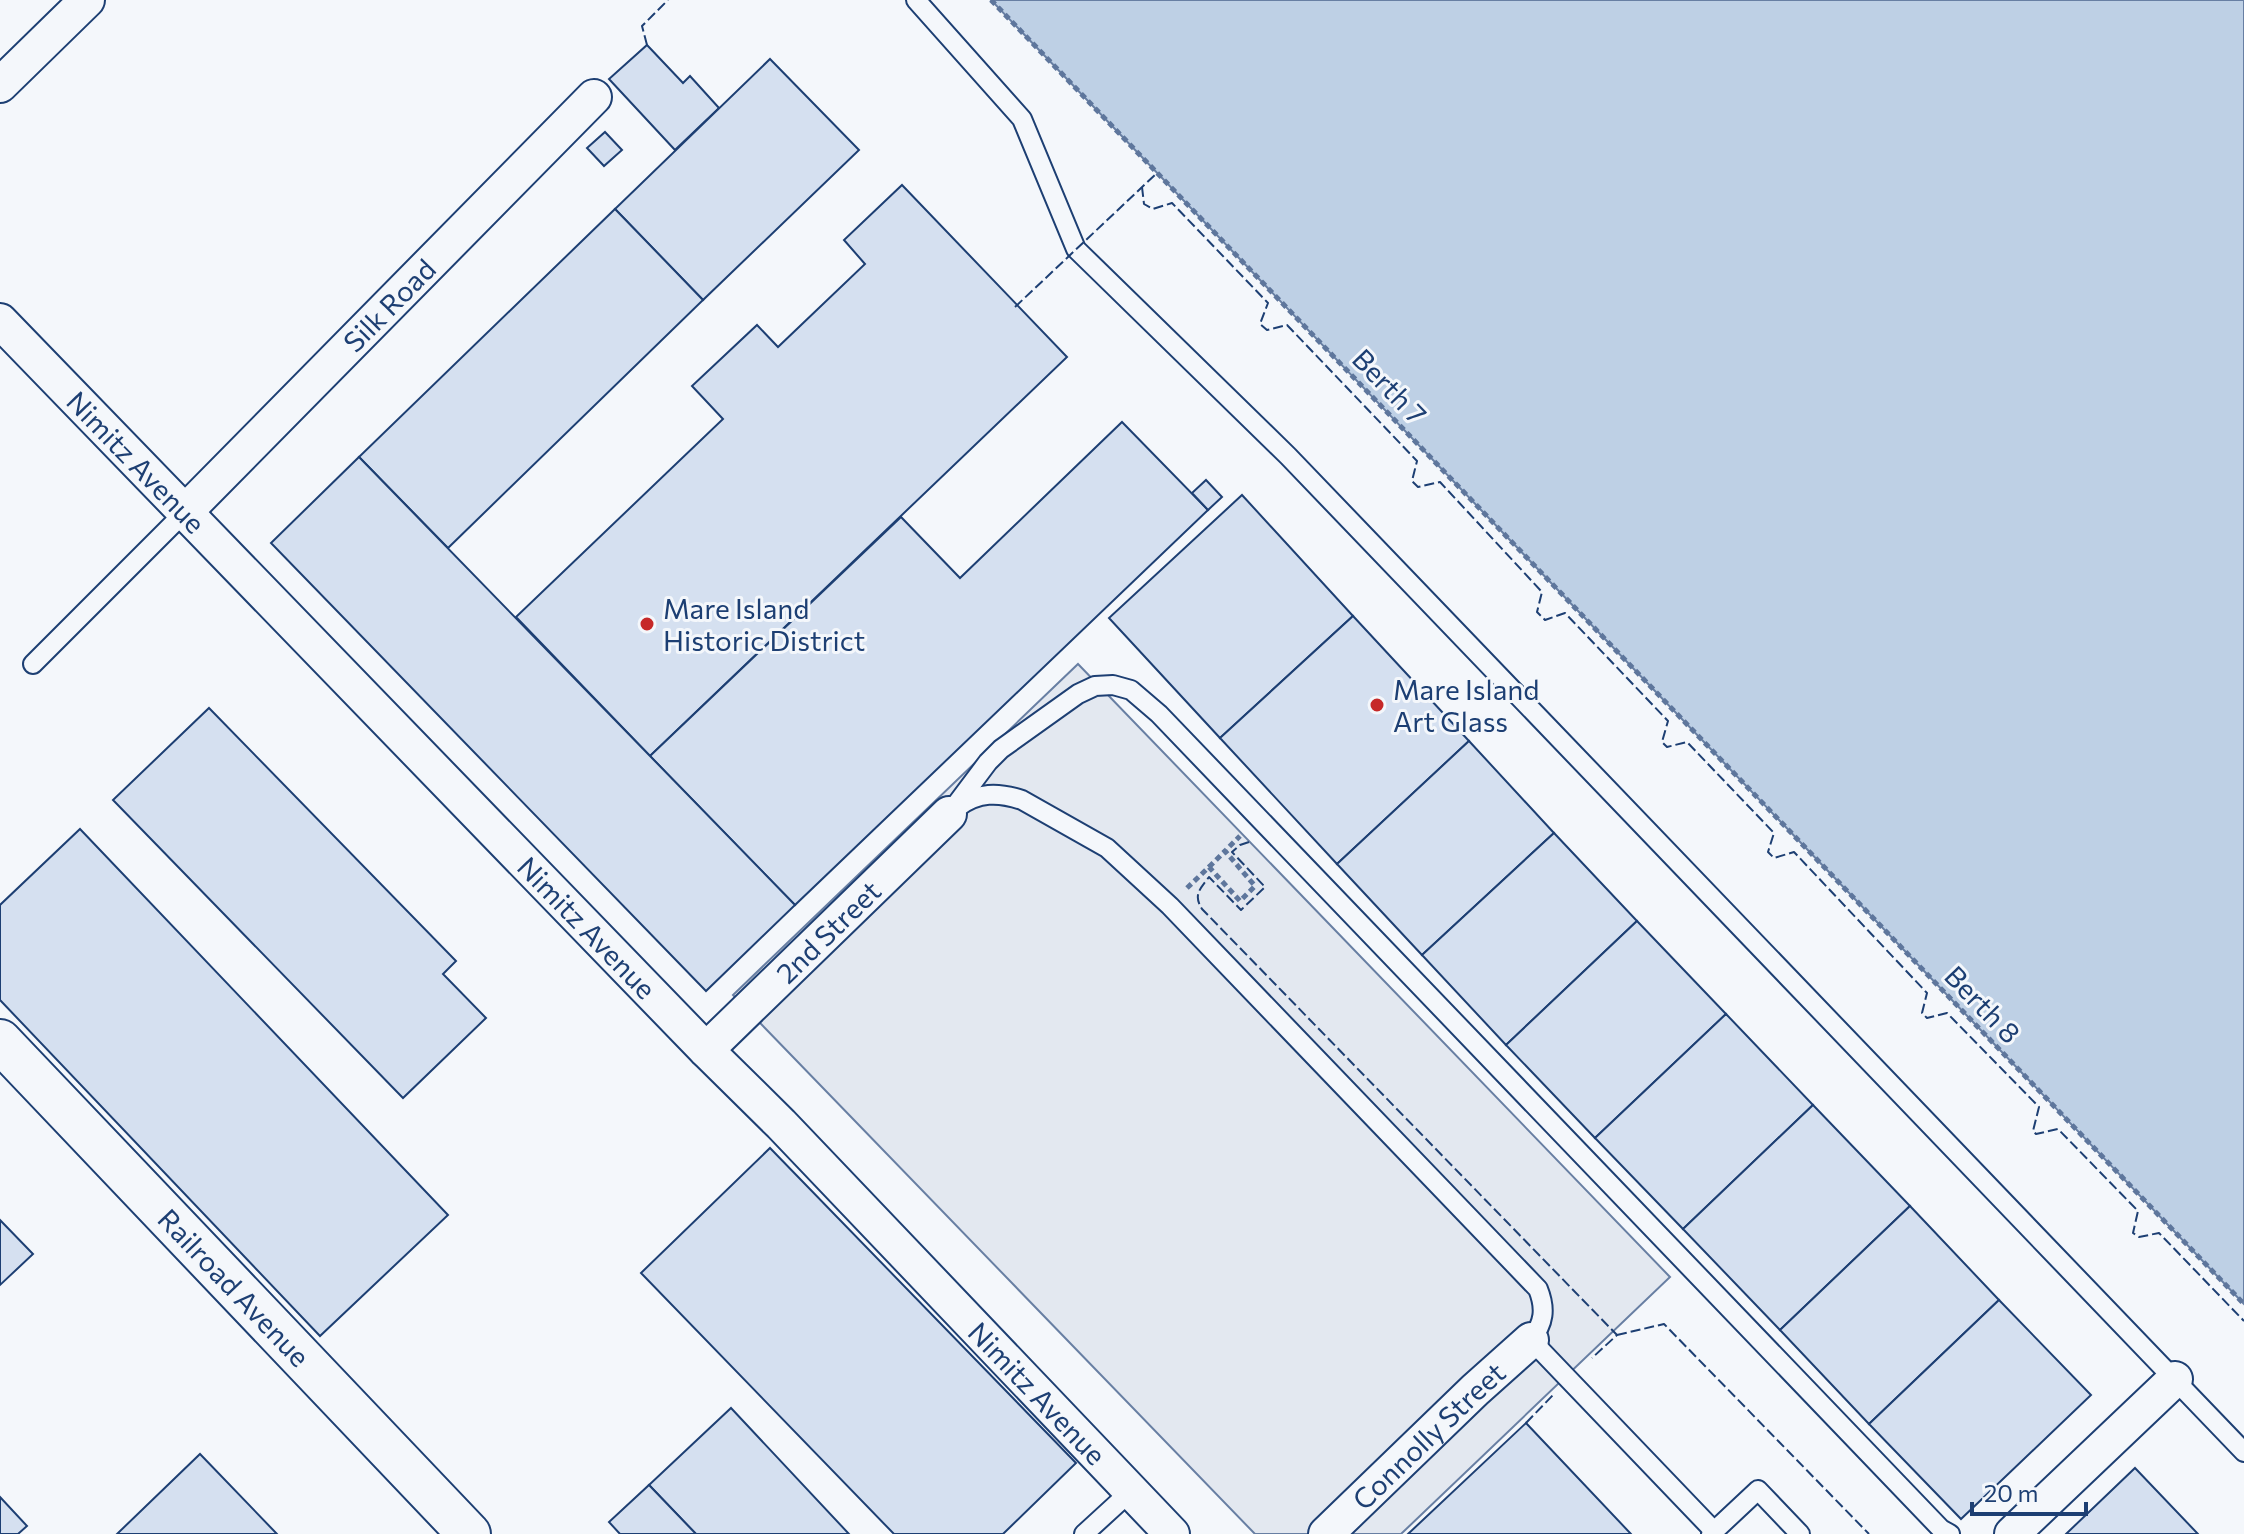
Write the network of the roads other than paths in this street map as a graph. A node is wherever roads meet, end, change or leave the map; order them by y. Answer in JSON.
{"nodes":[{"id":1,"x":87,"y":0,"type":"edge"},
{"id":2,"x":916,"y":0,"type":"edge"},
{"id":3,"x":0,"y":85,"type":"edge"},
{"id":4,"x":594,"y":97,"type":"dead end"},
{"id":5,"x":0,"y":321,"type":"edge"},
{"id":6,"x":184,"y":513,"type":"junction"},
{"id":7,"x":33,"y":664,"type":"dead end"},
{"id":8,"x":949,"y":814,"type":"junction"},
{"id":9,"x":0,"y":1041,"type":"edge"},
{"id":10,"x":706,"y":1050,"type":"junction"},
{"id":11,"x":1531,"y":1340,"type":"junction"},
{"id":12,"x":2175,"y":1379,"type":"junction"},
{"id":13,"x":2244,"y":1452,"type":"edge"},
{"id":14,"x":1131,"y":1491,"type":"junction"},
{"id":15,"x":1712,"y":1532,"type":"edge"},
{"id":16,"x":469,"y":1534,"type":"edge"},
{"id":17,"x":1084,"y":1534,"type":"edge"},
{"id":18,"x":1172,"y":1534,"type":"edge"},
{"id":19,"x":1326,"y":1534,"type":"edge"},
{"id":20,"x":1800,"y":1534,"type":"edge"},
{"id":21,"x":1950,"y":1534,"type":"edge"},
{"id":22,"x":2012,"y":1534,"type":"edge"}],
"edges":[{"from":1,"to":3,"type":"street"},
{"from":2,"to":12,"type":"lane"},
{"from":4,"to":6,"type":"street","name":"Silk Road"},
{"from":5,"to":6,"type":"street","name":"Nimitz Avenue"},
{"from":6,"to":7,"type":"lane"},
{"from":6,"to":10,"type":"street","name":"Nimitz Avenue"},
{"from":8,"to":10,"type":"street","name":"2nd Street"},
{"from":8,"to":11,"type":"lane"},
{"from":8,"to":21,"type":"lane"},
{"from":9,"to":16,"type":"street","name":"Railroad Avenue"},
{"from":10,"to":14,"type":"street","name":"Nimitz Avenue"},
{"from":11,"to":15,"type":"lane"},
{"from":11,"to":19,"type":"street","name":"Connolly Street"},
{"from":12,"to":13,"type":"lane"},
{"from":12,"to":22,"type":"street"},
{"from":14,"to":17,"type":"lane"},
{"from":14,"to":18,"type":"street","name":"Nimitz Avenue"},
{"from":15,"to":20,"type":"lane"}]}
